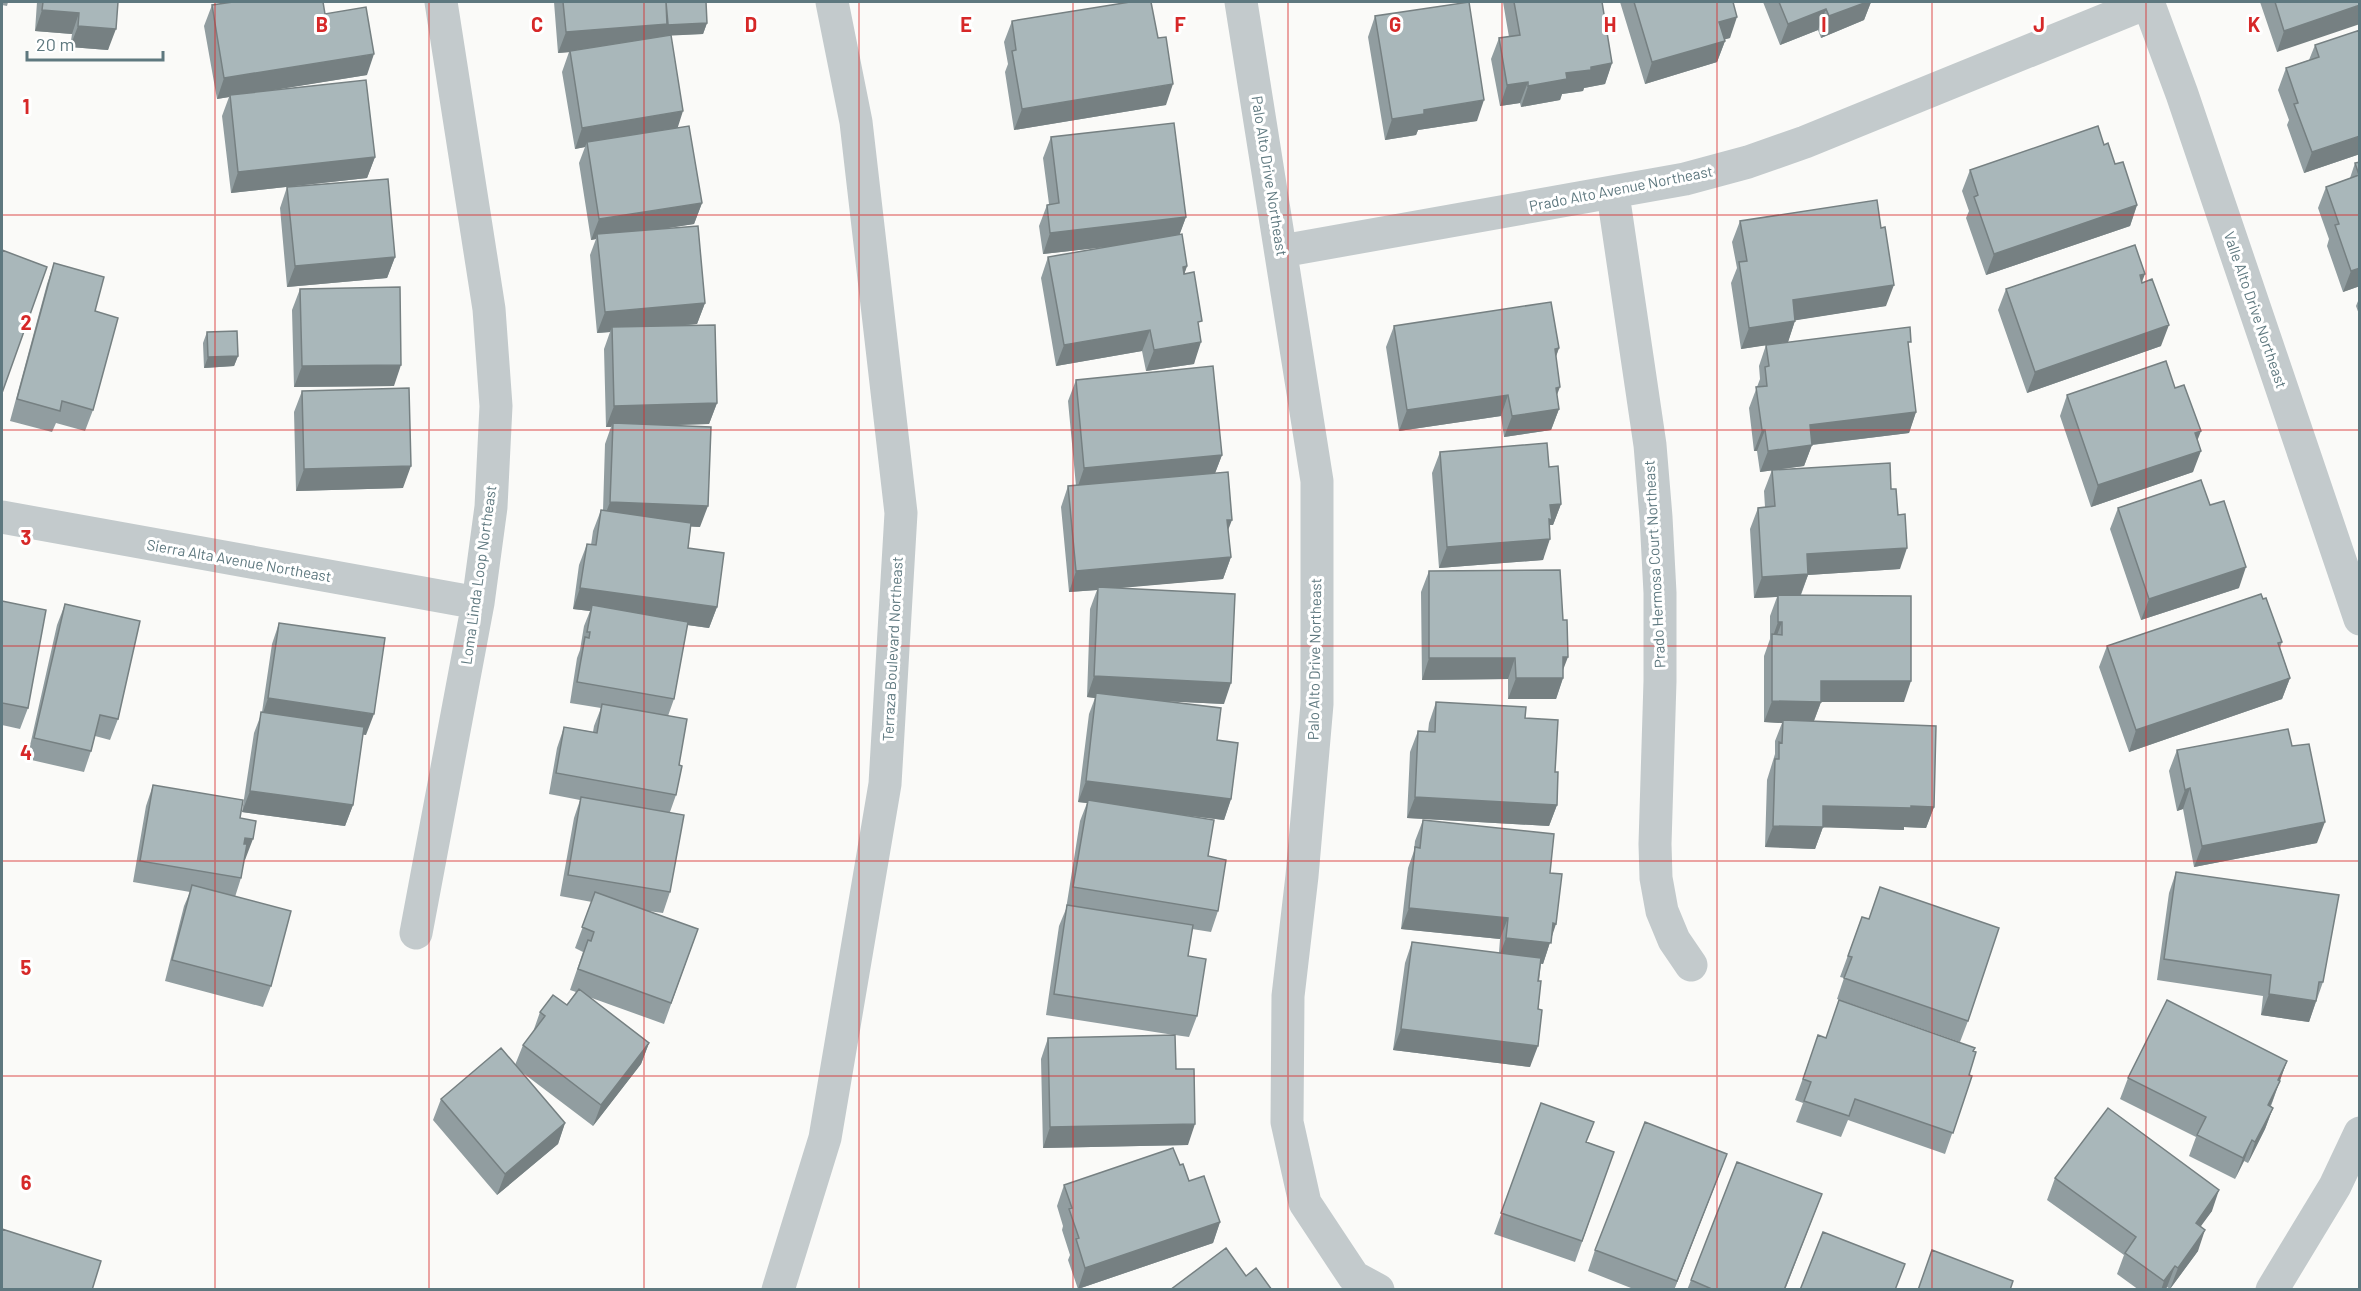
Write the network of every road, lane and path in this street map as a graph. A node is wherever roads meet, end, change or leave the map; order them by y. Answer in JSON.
{"nodes":[{"id":1,"x":441,"y":2,"type":"edge"},
{"id":2,"x":832,"y":2,"type":"edge"},
{"id":3,"x":1241,"y":2,"type":"edge"},
{"id":4,"x":2149,"y":2,"type":"edge"},
{"id":5,"x":1613,"y":194,"type":"junction"},
{"id":6,"x":1282,"y":251,"type":"junction"},
{"id":7,"x":2,"y":517,"type":"edge"},
{"id":8,"x":478,"y":603,"type":"junction"},
{"id":9,"x":2360,"y":619,"type":"edge"},
{"id":10,"x":417,"y":933,"type":"dead end"},
{"id":11,"x":1691,"y":965,"type":"dead end"},
{"id":12,"x":2360,"y":1133,"type":"edge"},
{"id":13,"x":778,"y":1290,"type":"edge"},
{"id":14,"x":1378,"y":1290,"type":"edge"},
{"id":15,"x":2272,"y":1290,"type":"edge"}],
"edges":[{"from":1,"to":8,"type":"street","name":"Loma Linda Loop Northeast"},
{"from":2,"to":13,"type":"street","name":"Terraza Boulevard Northeast"},
{"from":3,"to":6,"type":"street","name":"Palo Alto Drive Northeast"},
{"from":4,"to":5,"type":"street","name":"Prado Alto Avenue Northeast"},
{"from":4,"to":9,"type":"street","name":"Valle Alto Drive Northeast"},
{"from":5,"to":6,"type":"street","name":"Prado Alto Avenue Northeast"},
{"from":5,"to":11,"type":"street","name":"Prado Hermosa Court Northeast"},
{"from":6,"to":14,"type":"street","name":"Palo Alto Drive Northeast"},
{"from":7,"to":8,"type":"street","name":"Sierra Alta Avenue Northeast"},
{"from":8,"to":10,"type":"street","name":"Loma Linda Loop Northeast"},
{"from":12,"to":15,"type":"street"}]}
